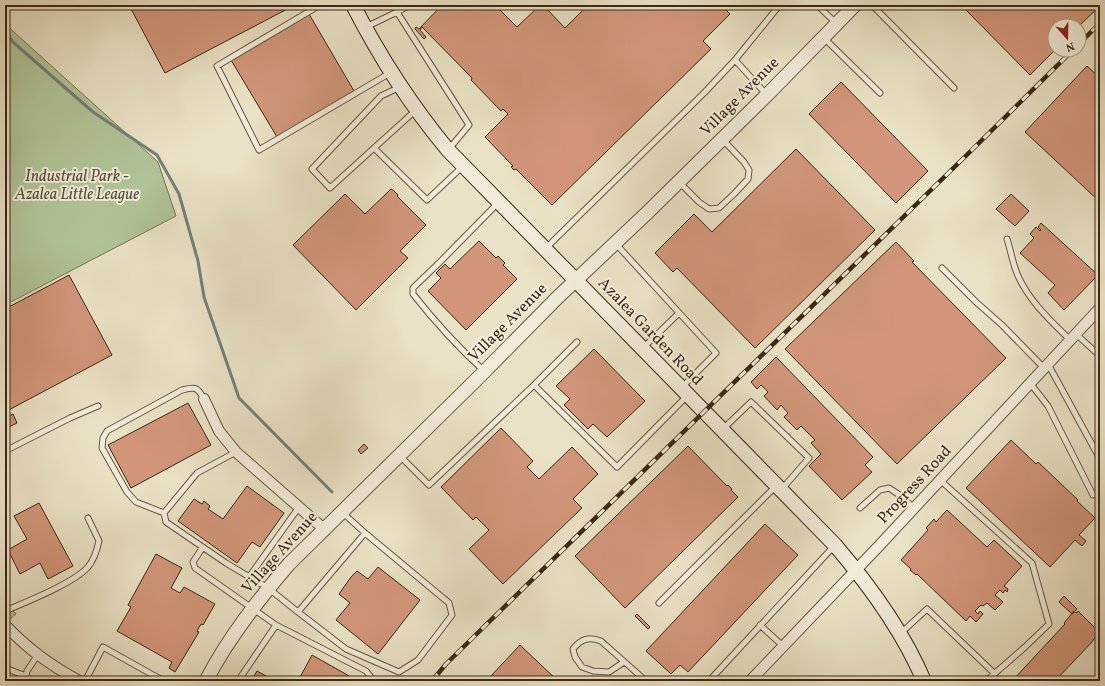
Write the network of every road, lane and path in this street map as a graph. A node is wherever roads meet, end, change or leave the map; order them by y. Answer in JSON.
{"nodes":[{"id":1,"x":320,"y":5,"type":"edge"},
{"id":2,"x":353,"y":5,"type":"edge"},
{"id":3,"x":398,"y":5,"type":"edge"},
{"id":4,"x":410,"y":5,"type":"edge"},
{"id":5,"x":777,"y":5,"type":"edge"},
{"id":6,"x":818,"y":5,"type":"edge"},
{"id":7,"x":855,"y":5,"type":"edge"},
{"id":8,"x":872,"y":5,"type":"edge"},
{"id":9,"x":397,"y":12,"type":"junction"},
{"id":10,"x":836,"y":24,"type":"junction"},
{"id":11,"x":365,"y":28,"type":"junction"},
{"id":12,"x":824,"y":37,"type":"junction"},
{"id":13,"x":735,"y":60,"type":"junction"},
{"id":14,"x":391,"y":73,"type":"junction"},
{"id":15,"x":400,"y":87,"type":"junction"},
{"id":16,"x":954,"y":88,"type":"dead end"},
{"id":17,"x":880,"y":93,"type":"dead end"},
{"id":18,"x":767,"y":95,"type":"junction"},
{"id":19,"x":416,"y":110,"type":"junction"},
{"id":20,"x":722,"y":139,"type":"junction"},
{"id":21,"x":374,"y":148,"type":"junction"},
{"id":22,"x":448,"y":150,"type":"junction"},
{"id":23,"x":463,"y":166,"type":"junction"},
{"id":24,"x":679,"y":182,"type":"junction"},
{"id":25,"x":498,"y":203,"type":"junction"},
{"id":26,"x":1007,"y":239,"type":"dead end"},
{"id":27,"x":615,"y":243,"type":"junction"},
{"id":28,"x":545,"y":250,"type":"junction"},
{"id":29,"x":942,"y":268,"type":"dead end"},
{"id":30,"x":575,"y":280,"type":"junction"},
{"id":31,"x":1100,"y":308,"type":"edge"},
{"id":32,"x":679,"y":313,"type":"junction"},
{"id":33,"x":1073,"y":337,"type":"junction"},
{"id":34,"x":577,"y":342,"type":"dead end"},
{"id":35,"x":642,"y":349,"type":"junction"},
{"id":36,"x":1100,"y":356,"type":"edge"},
{"id":37,"x":1046,"y":366,"type":"junction"},
{"id":38,"x":484,"y":371,"type":"junction"},
{"id":39,"x":1030,"y":383,"type":"junction"},
{"id":40,"x":534,"y":385,"type":"junction"},
{"id":41,"x":684,"y":392,"type":"junction"},
{"id":42,"x":204,"y":399,"type":"joint"},
{"id":43,"x":98,"y":406,"type":"dead end"},
{"id":44,"x":722,"y":430,"type":"junction"},
{"id":45,"x":5,"y":451,"type":"edge"},
{"id":46,"x":236,"y":452,"type":"junction"},
{"id":47,"x":399,"y":455,"type":"junction"},
{"id":48,"x":1100,"y":459,"type":"edge"},
{"id":49,"x":940,"y":480,"type":"junction"},
{"id":50,"x":779,"y":487,"type":"junction"},
{"id":51,"x":1093,"y":495,"type":"dead end"},
{"id":52,"x":299,"y":507,"type":"junction"},
{"id":53,"x":860,"y":508,"type":"dead end"},
{"id":54,"x":914,"y":508,"type":"junction"},
{"id":55,"x":342,"y":511,"type":"junction"},
{"id":56,"x":164,"y":513,"type":"junction"},
{"id":57,"x":88,"y":518,"type":"dead end"},
{"id":58,"x":324,"y":529,"type":"junction"},
{"id":59,"x":365,"y":533,"type":"junction"},
{"id":60,"x":835,"y":545,"type":"junction"},
{"id":61,"x":203,"y":547,"type":"junction"},
{"id":62,"x":856,"y":569,"type":"junction"},
{"id":63,"x":249,"y":577,"type":"junction"},
{"id":64,"x":268,"y":588,"type":"junction"},
{"id":65,"x":659,"y":603,"type":"dead end"},
{"id":66,"x":252,"y":609,"type":"junction"},
{"id":67,"x":5,"y":611,"type":"edge"},
{"id":68,"x":298,"y":612,"type":"junction"},
{"id":69,"x":5,"y":625,"type":"edge"},
{"id":70,"x":276,"y":625,"type":"junction"},
{"id":71,"x":760,"y":625,"type":"junction"},
{"id":72,"x":900,"y":634,"type":"junction"},
{"id":73,"x":783,"y":646,"type":"junction"},
{"id":74,"x":37,"y":656,"type":"junction"},
{"id":75,"x":624,"y":662,"type":"junction"},
{"id":76,"x":5,"y":668,"type":"edge"},
{"id":77,"x":994,"y":673,"type":"junction"},
{"id":78,"x":26,"y":676,"type":"junction"},
{"id":79,"x":162,"y":680,"type":"dead end"},
{"id":80,"x":32,"y":681,"type":"edge"},
{"id":81,"x":79,"y":681,"type":"edge"},
{"id":82,"x":85,"y":681,"type":"edge"},
{"id":83,"x":206,"y":681,"type":"edge"},
{"id":84,"x":238,"y":681,"type":"edge"},
{"id":85,"x":374,"y":681,"type":"edge"},
{"id":86,"x":646,"y":681,"type":"edge"},
{"id":87,"x":709,"y":681,"type":"edge"},
{"id":88,"x":750,"y":681,"type":"edge"},
{"id":89,"x":924,"y":681,"type":"edge"},
{"id":90,"x":986,"y":681,"type":"edge"}],
"edges":[{"from":1,"to":14,"type":"lane"},
{"from":2,"to":11,"type":"main road","name":"Azalea Garden Road"},
{"from":3,"to":9,"type":"lane"},
{"from":4,"to":9,"type":"lane"},
{"from":5,"to":13,"type":"lane"},
{"from":6,"to":10,"type":"lane"},
{"from":7,"to":10,"type":"street","name":"Village Avenue"},
{"from":8,"to":16,"type":"lane"},
{"from":9,"to":11,"type":"lane"},
{"from":9,"to":22,"type":"lane"},
{"from":10,"to":12,"type":"street","name":"Village Avenue"},
{"from":11,"to":14,"type":"main road","name":"Azalea Garden Road"},
{"from":12,"to":17,"type":"lane"},
{"from":12,"to":18,"type":"street","name":"Village Avenue"},
{"from":13,"to":18,"type":"lane"},
{"from":13,"to":28,"type":"lane"},
{"from":14,"to":15,"type":"main road","name":"Azalea Garden Road"},
{"from":15,"to":19,"type":"main road","name":"Azalea Garden Road"},
{"from":15,"to":21,"type":"lane"},
{"from":18,"to":20,"type":"street","name":"Village Avenue"},
{"from":19,"to":21,"type":"lane"},
{"from":19,"to":22,"type":"main road","name":"Azalea Garden Road"},
{"from":20,"to":24,"type":"street","name":"Village Avenue"},
{"from":20,"to":24,"type":"lane"},
{"from":21,"to":23,"type":"lane"},
{"from":22,"to":23,"type":"main road","name":"Azalea Garden Road"},
{"from":23,"to":25,"type":"main road","name":"Azalea Garden Road"},
{"from":24,"to":27,"type":"street","name":"Village Avenue"},
{"from":25,"to":28,"type":"main road","name":"Azalea Garden Road"},
{"from":25,"to":38,"type":"lane"},
{"from":26,"to":33,"type":"lane"},
{"from":27,"to":30,"type":"street","name":"Village Avenue"},
{"from":27,"to":32,"type":"lane"},
{"from":28,"to":30,"type":"main road","name":"Azalea Garden Road"},
{"from":29,"to":37,"type":"lane"},
{"from":30,"to":35,"type":"main road","name":"Azalea Garden Road"},
{"from":30,"to":38,"type":"street","name":"Village Avenue"},
{"from":31,"to":33,"type":"street","name":"Progress Road"},
{"from":32,"to":35,"type":"lane"},
{"from":32,"to":41,"type":"lane"},
{"from":33,"to":36,"type":"lane"},
{"from":33,"to":37,"type":"street","name":"Progress Road"},
{"from":34,"to":40,"type":"lane"},
{"from":35,"to":41,"type":"main road","name":"Azalea Garden Road"},
{"from":37,"to":39,"type":"street","name":"Progress Road"},
{"from":37,"to":48,"type":"lane"},
{"from":38,"to":47,"type":"street","name":"Village Avenue"},
{"from":39,"to":49,"type":"street","name":"Progress Road"},
{"from":39,"to":51,"type":"lane"},
{"from":40,"to":41,"type":"lane"},
{"from":40,"to":47,"type":"lane"},
{"from":41,"to":44,"type":"main road","name":"Azalea Garden Road"},
{"from":42,"to":46,"type":"street"},
{"from":42,"to":56,"type":"lane"},
{"from":43,"to":45,"type":"lane"},
{"from":44,"to":50,"type":"main road","name":"Azalea Garden Road"},
{"from":44,"to":50,"type":"lane"},
{"from":46,"to":52,"type":"street"},
{"from":46,"to":56,"type":"lane"},
{"from":47,"to":55,"type":"street","name":"Village Avenue"},
{"from":49,"to":54,"type":"street","name":"Progress Road"},
{"from":49,"to":77,"type":"lane"},
{"from":50,"to":60,"type":"main road","name":"Azalea Garden Road"},
{"from":50,"to":65,"type":"lane"},
{"from":52,"to":58,"type":"street"},
{"from":52,"to":63,"type":"lane"},
{"from":53,"to":54,"type":"lane"},
{"from":54,"to":62,"type":"street","name":"Progress Road"},
{"from":55,"to":58,"type":"street","name":"Village Avenue"},
{"from":55,"to":59,"type":"lane"},
{"from":56,"to":61,"type":"lane"},
{"from":57,"to":67,"type":"lane"},
{"from":58,"to":64,"type":"street","name":"Village Avenue"},
{"from":59,"to":68,"type":"lane"},
{"from":59,"to":68,"type":"lane"},
{"from":60,"to":62,"type":"main road","name":"Azalea Garden Road"},
{"from":60,"to":71,"type":"lane"},
{"from":61,"to":63,"type":"lane"},
{"from":61,"to":66,"type":"lane"},
{"from":62,"to":72,"type":"main road","name":"Azalea Garden Road"},
{"from":62,"to":73,"type":"street","name":"Progress Road"},
{"from":63,"to":64,"type":"lane"},
{"from":64,"to":66,"type":"street","name":"Village Avenue"},
{"from":64,"to":68,"type":"lane"},
{"from":66,"to":70,"type":"lane"},
{"from":66,"to":83,"type":"street","name":"Village Avenue"},
{"from":69,"to":74,"type":"street"},
{"from":70,"to":84,"type":"lane"},
{"from":70,"to":85,"type":"lane"},
{"from":71,"to":73,"type":"lane"},
{"from":71,"to":87,"type":"lane"},
{"from":72,"to":77,"type":"lane"},
{"from":72,"to":89,"type":"main road","name":"Azalea Garden Road"},
{"from":73,"to":88,"type":"street","name":"Progress Road"},
{"from":74,"to":78,"type":"lane"},
{"from":74,"to":81,"type":"street"},
{"from":75,"to":75,"type":"lane"},
{"from":75,"to":86,"type":"lane"},
{"from":76,"to":78,"type":"lane"},
{"from":77,"to":90,"type":"lane"},
{"from":78,"to":80,"type":"lane"},
{"from":79,"to":82,"type":"lane"}]}
